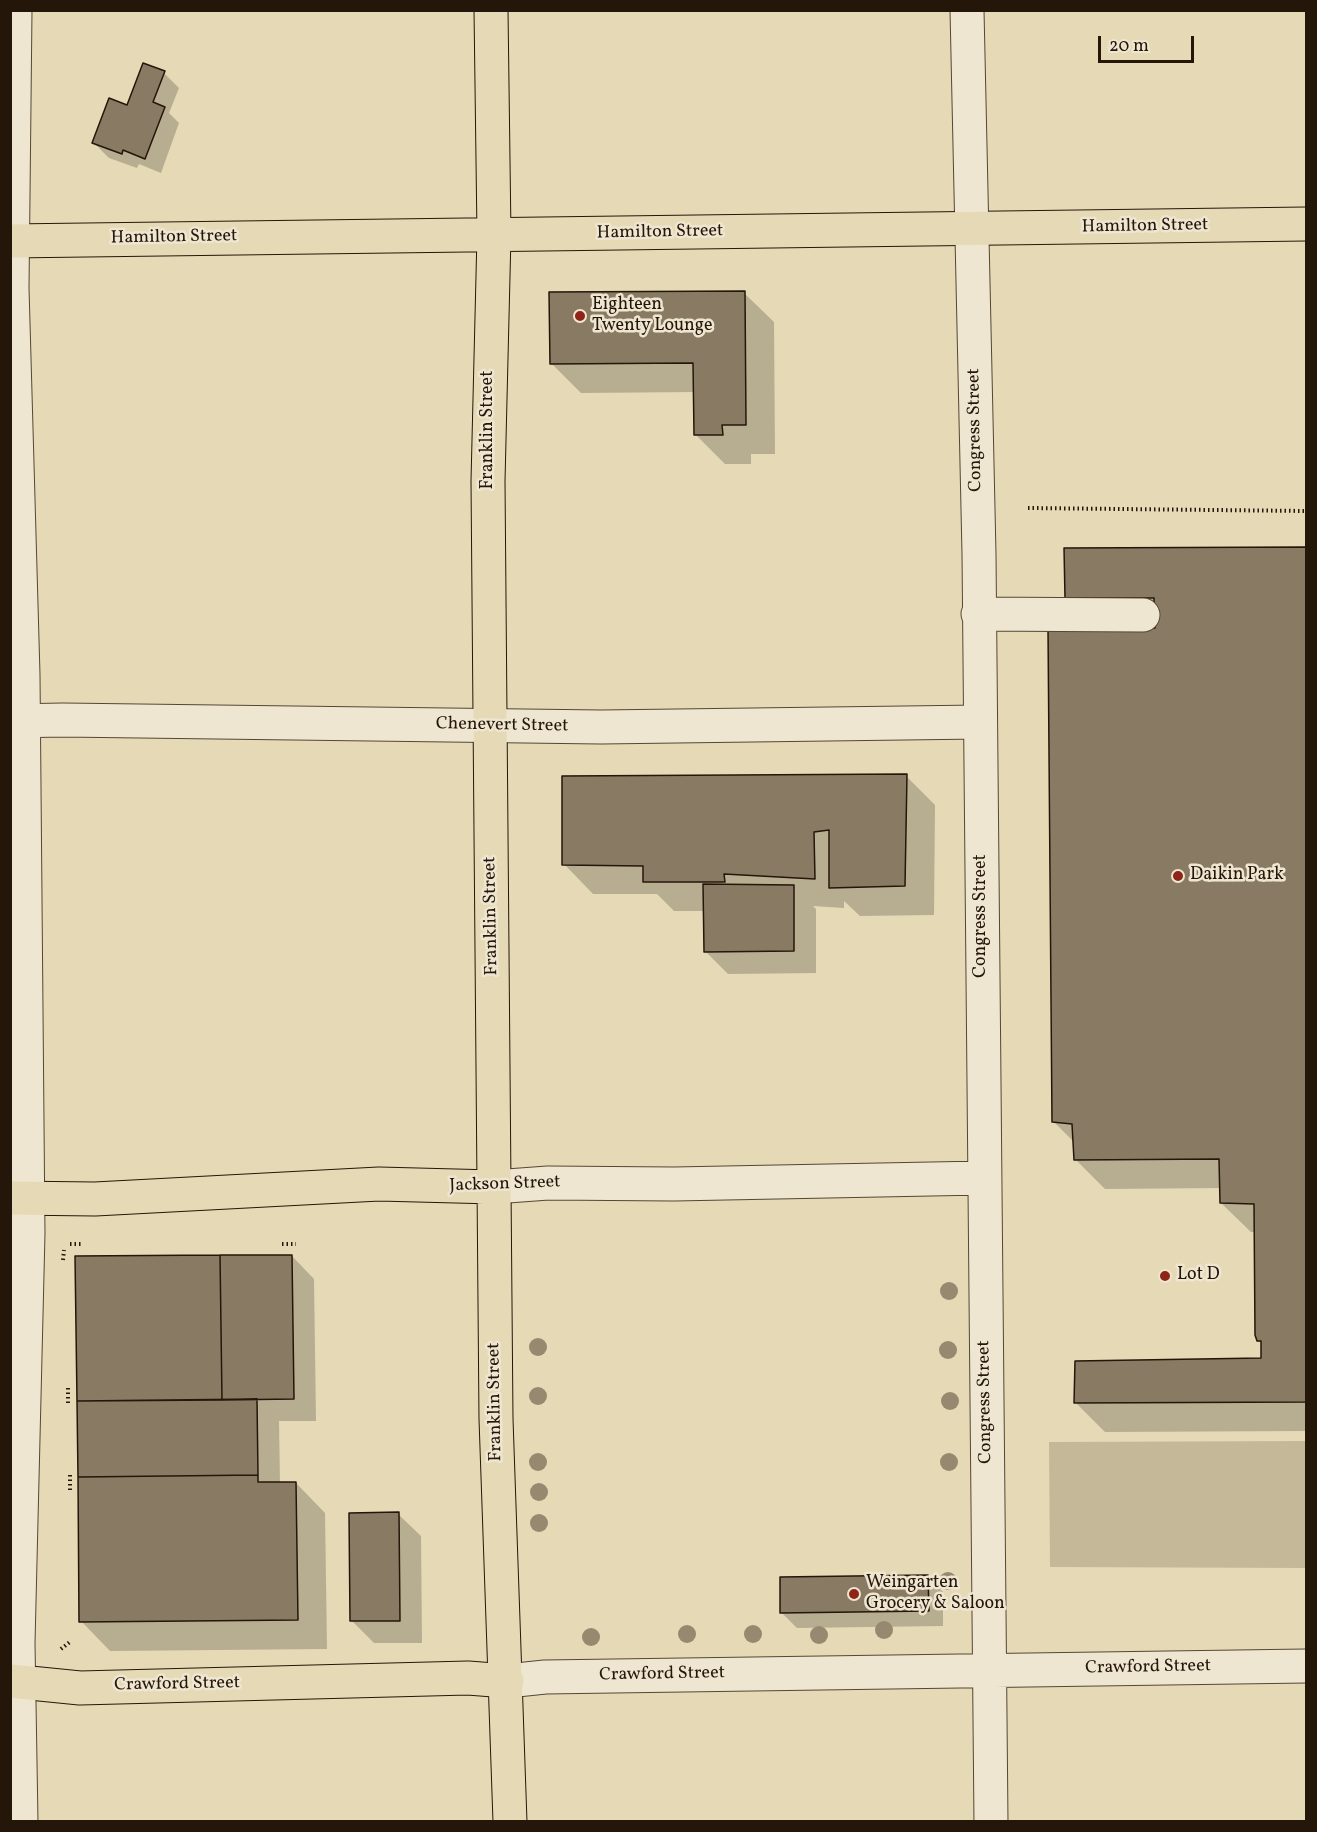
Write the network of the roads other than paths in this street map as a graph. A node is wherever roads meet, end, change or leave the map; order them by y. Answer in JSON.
{"nodes":[{"id":1,"x":15,"y":10,"type":"edge"},
{"id":2,"x":491,"y":10,"type":"edge"},
{"id":3,"x":968,"y":10,"type":"edge"},
{"id":4,"x":1306,"y":224,"type":"edge"},
{"id":5,"x":971,"y":229,"type":"junction"},
{"id":6,"x":494,"y":235,"type":"junction"},
{"id":7,"x":12,"y":241,"type":"edge"},
{"id":8,"x":978,"y":614,"type":"junction"},
{"id":9,"x":1143,"y":615,"type":"dead end"},
{"id":10,"x":17,"y":721,"type":"edge"},
{"id":11,"x":980,"y":722,"type":"junction"},
{"id":12,"x":489,"y":725,"type":"junction"},
{"id":13,"x":983,"y":1178,"type":"junction"},
{"id":14,"x":494,"y":1187,"type":"junction"},
{"id":15,"x":19,"y":1198,"type":"edge"},
{"id":16,"x":1306,"y":1666,"type":"edge"},
{"id":17,"x":990,"y":1670,"type":"junction"},
{"id":18,"x":15,"y":1681,"type":"edge"},
{"id":19,"x":507,"y":1681,"type":"junction"},
{"id":20,"x":21,"y":1821,"type":"edge"},
{"id":21,"x":510,"y":1821,"type":"edge"},
{"id":22,"x":991,"y":1821,"type":"edge"}],
"edges":[{"from":1,"to":7,"type":"street"},
{"from":2,"to":6,"type":"main road","name":"Franklin Street"},
{"from":3,"to":5,"type":"street","name":"Congress Street"},
{"from":4,"to":5,"type":"main road","name":"Hamilton Street"},
{"from":5,"to":6,"type":"main road","name":"Hamilton Street"},
{"from":5,"to":8,"type":"street","name":"Congress Street"},
{"from":6,"to":7,"type":"main road","name":"Hamilton Street"},
{"from":6,"to":12,"type":"main road","name":"Franklin Street"},
{"from":7,"to":10,"type":"street"},
{"from":8,"to":9,"type":"street"},
{"from":8,"to":11,"type":"street","name":"Congress Street"},
{"from":10,"to":12,"type":"street","name":"Chenevert Street"},
{"from":10,"to":15,"type":"street"},
{"from":11,"to":12,"type":"street","name":"Chenevert Street"},
{"from":11,"to":13,"type":"street","name":"Congress Street"},
{"from":12,"to":14,"type":"main road","name":"Franklin Street"},
{"from":13,"to":14,"type":"street","name":"Jackson Street"},
{"from":13,"to":17,"type":"street","name":"Congress Street"},
{"from":14,"to":15,"type":"main road","name":"Jackson Street"},
{"from":14,"to":19,"type":"main road","name":"Franklin Street"},
{"from":15,"to":18,"type":"street"},
{"from":16,"to":17,"type":"street","name":"Crawford Street"},
{"from":17,"to":19,"type":"street","name":"Crawford Street"},
{"from":17,"to":22,"type":"street","name":"Congress Street"},
{"from":18,"to":19,"type":"main road","name":"Crawford Street"},
{"from":18,"to":20,"type":"street"},
{"from":19,"to":21,"type":"main road","name":"Franklin Street"}]}
